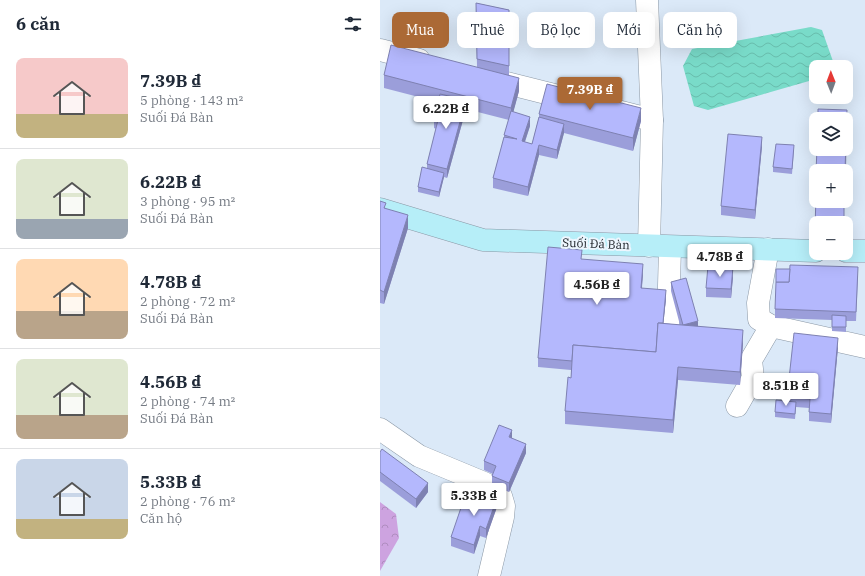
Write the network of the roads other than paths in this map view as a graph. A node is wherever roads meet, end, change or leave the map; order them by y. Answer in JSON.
{"nodes":[{"id":1,"x":647,"y":0,"type":"edge"},
{"id":2,"x":380,"y":50,"type":"edge"},
{"id":3,"x":440,"y":66,"type":"edge"},
{"id":4,"x":471,"y":73,"type":"edge"},
{"id":5,"x":652,"y":120,"type":"junction"},
{"id":6,"x":380,"y":209,"type":"edge"},
{"id":7,"x":660,"y":246,"type":"junction"},
{"id":8,"x":768,"y":249,"type":"junction"},
{"id":9,"x":809,"y":251,"type":"edge"},
{"id":10,"x":853,"y":251,"type":"edge"},
{"id":11,"x":865,"y":251,"type":"edge"},
{"id":12,"x":668,"y":324,"type":"edge"},
{"id":13,"x":771,"y":326,"type":"junction"},
{"id":14,"x":865,"y":347,"type":"edge"},
{"id":15,"x":737,"y":406,"type":"dead end"},
{"id":16,"x":380,"y":429,"type":"edge"},
{"id":17,"x":489,"y":576,"type":"edge"}],
"edges":[{"from":1,"to":5,"type":"street"},
{"from":2,"to":3,"type":"street"},
{"from":4,"to":5,"type":"street"},
{"from":5,"to":7,"type":"street"},
{"from":6,"to":7,"type":"street","name":"Suối Đá Bàn"},
{"from":7,"to":8,"type":"street","name":"Suối Đá Bàn"},
{"from":7,"to":12,"type":"street"},
{"from":8,"to":9,"type":"street","name":"Suối Đá Bàn"},
{"from":8,"to":13,"type":"street"},
{"from":10,"to":11,"type":"street"},
{"from":13,"to":14,"type":"street"},
{"from":13,"to":15,"type":"street"},
{"from":16,"to":17,"type":"street"}]}
